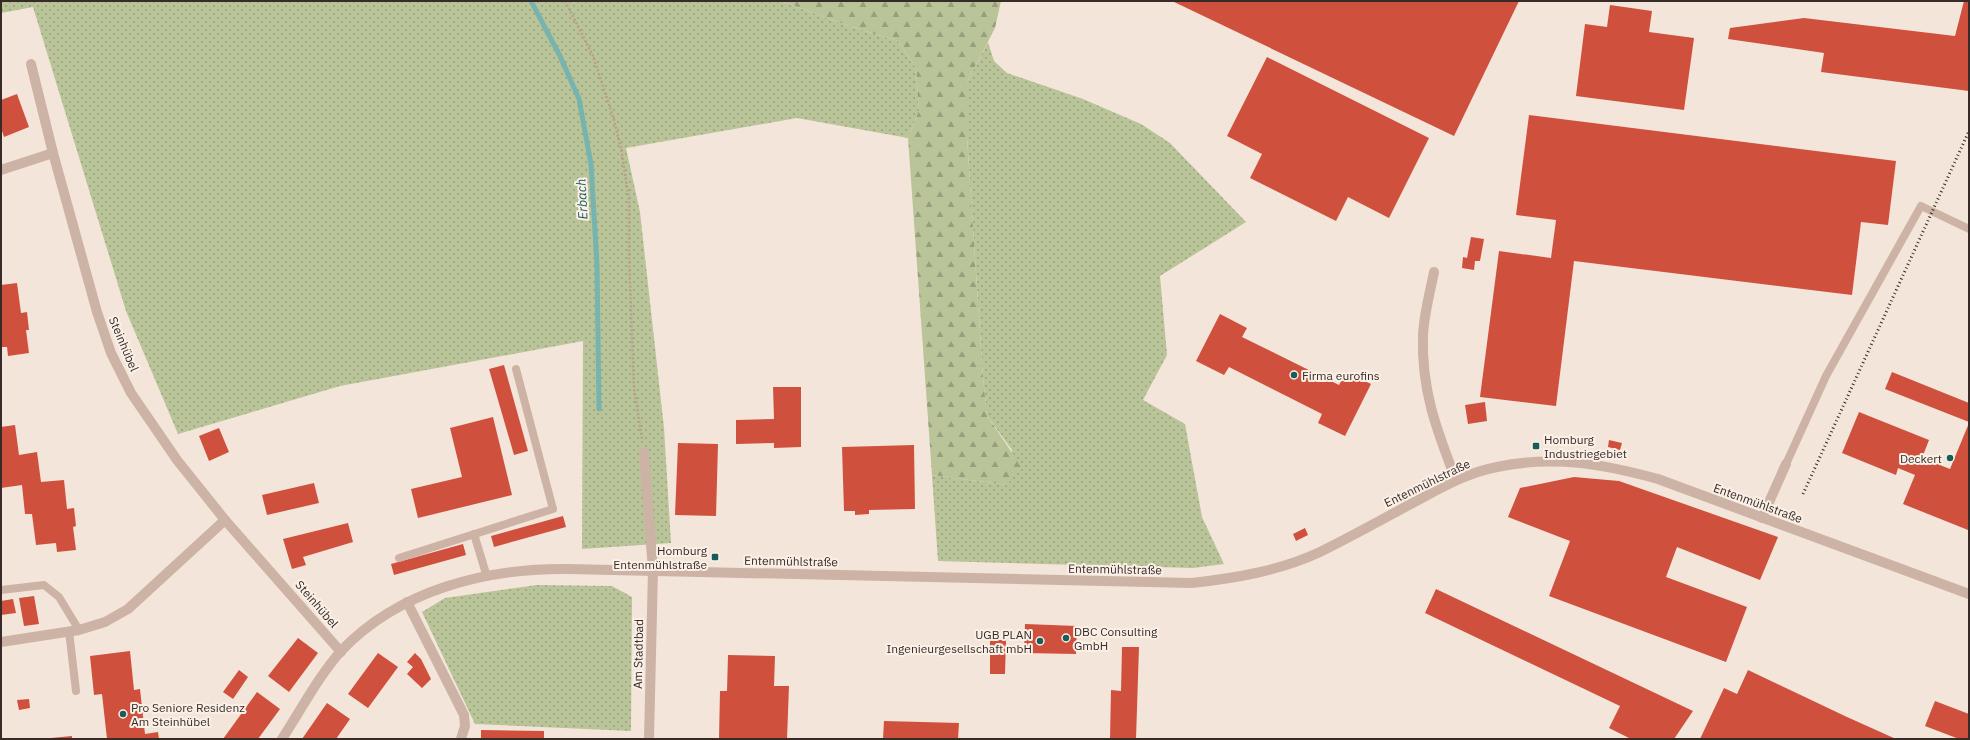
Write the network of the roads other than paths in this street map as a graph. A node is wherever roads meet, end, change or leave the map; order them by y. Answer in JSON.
{"nodes":[{"id":1,"x":31,"y":64,"type":"dead end"},
{"id":2,"x":53,"y":153,"type":"junction"},
{"id":3,"x":1,"y":170,"type":"edge"},
{"id":4,"x":1969,"y":229,"type":"edge"},
{"id":5,"x":1434,"y":272,"type":"dead end"},
{"id":6,"x":516,"y":370,"type":"dead end"},
{"id":7,"x":644,"y":452,"type":"road end"},
{"id":8,"x":1786,"y":464,"type":"joint"},
{"id":9,"x":1456,"y":480,"type":"junction"},
{"id":10,"x":1762,"y":518,"type":"junction"},
{"id":11,"x":225,"y":520,"type":"junction"},
{"id":12,"x":474,"y":534,"type":"junction"},
{"id":13,"x":399,"y":558,"type":"dead end"},
{"id":14,"x":653,"y":570,"type":"junction"},
{"id":15,"x":487,"y":577,"type":"junction"},
{"id":16,"x":1,"y":590,"type":"edge"},
{"id":17,"x":1969,"y":594,"type":"edge"},
{"id":18,"x":407,"y":602,"type":"junction"},
{"id":19,"x":74,"y":631,"type":"junction"},
{"id":20,"x":1,"y":642,"type":"edge"},
{"id":21,"x":341,"y":652,"type":"junction"},
{"id":22,"x":76,"y":692,"type":"dead end"},
{"id":23,"x":282,"y":739,"type":"edge"},
{"id":24,"x":461,"y":739,"type":"edge"},
{"id":25,"x":649,"y":739,"type":"edge"}],
"edges":[{"from":1,"to":2,"type":"street","name":"Steinhübel"},
{"from":2,"to":3,"type":"street"},
{"from":2,"to":11,"type":"street","name":"Steinhübel"},
{"from":4,"to":8,"type":"lane"},
{"from":5,"to":9,"type":"street"},
{"from":6,"to":12,"type":"lane"},
{"from":7,"to":14,"type":"street","name":"Am Stadtbad"},
{"from":8,"to":10,"type":"street"},
{"from":9,"to":10,"type":"street","name":"Entenmühlstraße"},
{"from":9,"to":14,"type":"street","name":"Entenmühlstraße"},
{"from":10,"to":17,"type":"street","name":"Entenmühlstraße"},
{"from":11,"to":19,"type":"street"},
{"from":11,"to":21,"type":"street","name":"Steinhübel"},
{"from":12,"to":13,"type":"lane"},
{"from":12,"to":15,"type":"lane"},
{"from":14,"to":15,"type":"street","name":"Entenmühlstraße"},
{"from":14,"to":25,"type":"street","name":"Am Stadtbad"},
{"from":15,"to":18,"type":"street","name":"Entenmühlstraße"},
{"from":16,"to":19,"type":"lane"},
{"from":18,"to":21,"type":"street","name":"Entenmühlstraße"},
{"from":18,"to":24,"type":"street"},
{"from":19,"to":20,"type":"street"},
{"from":19,"to":22,"type":"lane"},
{"from":21,"to":23,"type":"street","name":"Entenmühlstraße"}]}
